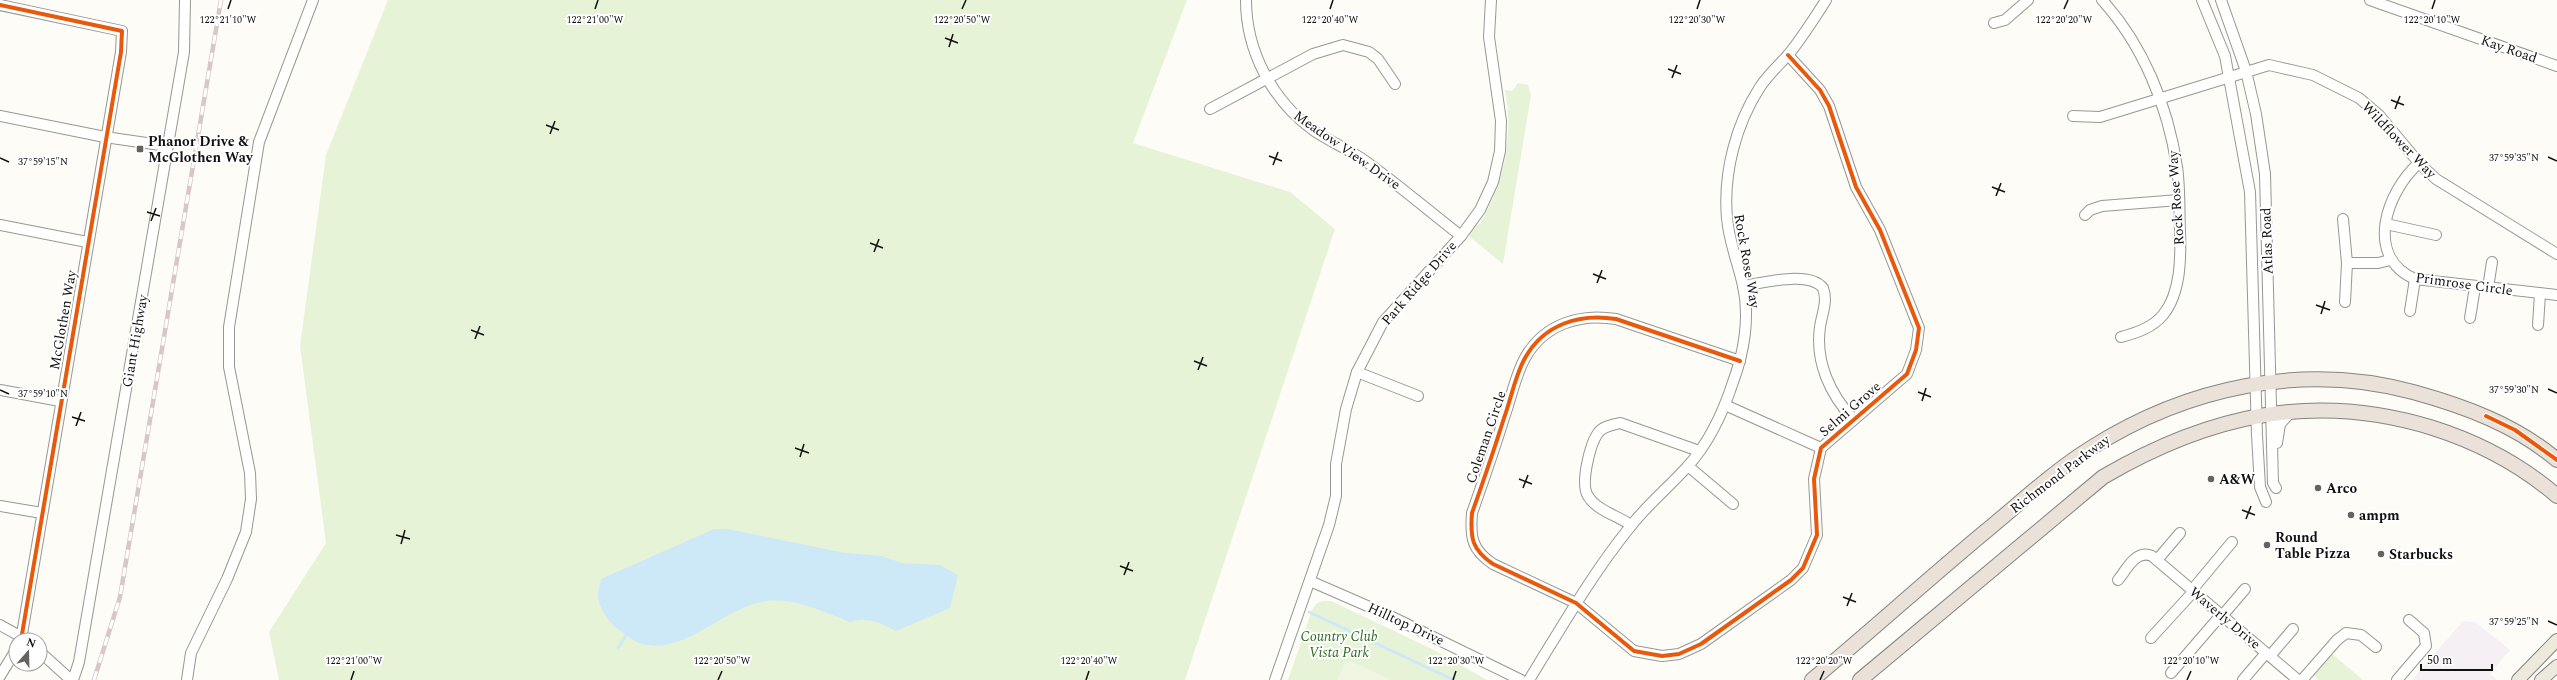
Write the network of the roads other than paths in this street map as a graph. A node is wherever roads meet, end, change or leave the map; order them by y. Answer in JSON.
{"nodes":[{"id":1,"x":186,"y":0,"type":"edge"},
{"id":2,"x":314,"y":0,"type":"edge"},
{"id":3,"x":1246,"y":0,"type":"edge"},
{"id":4,"x":1491,"y":0,"type":"edge"},
{"id":5,"x":1826,"y":0,"type":"edge"},
{"id":6,"x":2028,"y":0,"type":"edge"},
{"id":7,"x":2102,"y":0,"type":"edge"},
{"id":8,"x":2202,"y":0,"type":"edge"},
{"id":9,"x":2221,"y":0,"type":"edge"},
{"id":10,"x":2370,"y":0,"type":"edge"},
{"id":11,"x":0,"y":5,"type":"edge"},
{"id":12,"x":1994,"y":23,"type":"dead end"},
{"id":13,"x":1788,"y":55,"type":"junction"},
{"id":14,"x":2557,"y":66,"type":"edge"},
{"id":15,"x":2246,"y":71,"type":"junction"},
{"id":16,"x":2229,"y":76,"type":"junction"},
{"id":17,"x":1267,"y":79,"type":"junction"},
{"id":18,"x":1395,"y":84,"type":"dead end"},
{"id":19,"x":2160,"y":100,"type":"junction"},
{"id":20,"x":1210,"y":109,"type":"dead end"},
{"id":21,"x":0,"y":116,"type":"edge"},
{"id":22,"x":2073,"y":116,"type":"dead end"},
{"id":23,"x":104,"y":137,"type":"junction"},
{"id":24,"x":167,"y":146,"type":"junction"},
{"id":25,"x":2419,"y":163,"type":"junction"},
{"id":26,"x":2179,"y":200,"type":"junction"},
{"id":27,"x":2085,"y":215,"type":"dead end"},
{"id":28,"x":2344,"y":219,"type":"dead end"},
{"id":29,"x":2386,"y":224,"type":"junction"},
{"id":30,"x":0,"y":225,"type":"edge"},
{"id":31,"x":2436,"y":235,"type":"dead end"},
{"id":32,"x":1461,"y":236,"type":"junction"},
{"id":33,"x":87,"y":242,"type":"junction"},
{"id":34,"x":2557,"y":254,"type":"edge"},
{"id":35,"x":2390,"y":260,"type":"junction"},
{"id":36,"x":2492,"y":262,"type":"dead end"},
{"id":37,"x":2347,"y":263,"type":"junction"},
{"id":38,"x":2415,"y":279,"type":"junction"},
{"id":39,"x":1743,"y":286,"type":"junction"},
{"id":40,"x":2475,"y":287,"type":"junction"},
{"id":41,"x":2488,"y":288,"type":"junction"},
{"id":42,"x":2540,"y":294,"type":"junction"},
{"id":43,"x":2557,"y":295,"type":"edge"},
{"id":44,"x":2345,"y":302,"type":"dead end"},
{"id":45,"x":2410,"y":311,"type":"dead end"},
{"id":46,"x":2470,"y":318,"type":"dead end"},
{"id":47,"x":2538,"y":325,"type":"dead end"},
{"id":48,"x":2121,"y":337,"type":"dead end"},
{"id":49,"x":1740,"y":362,"type":"junction"},
{"id":50,"x":1357,"y":372,"type":"junction"},
{"id":51,"x":2271,"y":382,"type":"junction"},
{"id":52,"x":2256,"y":384,"type":"junction"},
{"id":53,"x":0,"y":390,"type":"edge"},
{"id":54,"x":1418,"y":396,"type":"dead end"},
{"id":55,"x":60,"y":401,"type":"junction"},
{"id":56,"x":1725,"y":405,"type":"junction"},
{"id":57,"x":2293,"y":410,"type":"junction"},
{"id":58,"x":2271,"y":414,"type":"junction"},
{"id":59,"x":2257,"y":417,"type":"junction"},
{"id":60,"x":1853,"y":419,"type":"junction"},
{"id":61,"x":1821,"y":448,"type":"junction"},
{"id":62,"x":1699,"y":451,"type":"junction"},
{"id":63,"x":2259,"y":458,"type":"junction"},
{"id":64,"x":2557,"y":460,"type":"edge"},
{"id":65,"x":1688,"y":466,"type":"junction"},
{"id":66,"x":2276,"y":488,"type":"junction"},
{"id":67,"x":2557,"y":496,"type":"edge"},
{"id":68,"x":2266,"y":502,"type":"dead end"},
{"id":69,"x":1733,"y":504,"type":"dead end"},
{"id":70,"x":0,"y":506,"type":"edge"},
{"id":71,"x":42,"y":513,"type":"junction"},
{"id":72,"x":1631,"y":525,"type":"junction"},
{"id":73,"x":2180,"y":533,"type":"dead end"},
{"id":74,"x":2232,"y":542,"type":"dead end"},
{"id":75,"x":2154,"y":558,"type":"junction"},
{"id":76,"x":2118,"y":580,"type":"dead end"},
{"id":77,"x":1310,"y":581,"type":"junction"},
{"id":78,"x":2245,"y":589,"type":"dead end"},
{"id":79,"x":2193,"y":591,"type":"junction"},
{"id":80,"x":1576,"y":603,"type":"junction"},
{"id":81,"x":2222,"y":615,"type":"junction"},
{"id":82,"x":2409,"y":620,"type":"dead end"},
{"id":83,"x":0,"y":625,"type":"edge"},
{"id":84,"x":2293,"y":629,"type":"dead end"},
{"id":85,"x":12,"y":632,"type":"edge"},
{"id":86,"x":25,"y":632,"type":"edge"},
{"id":87,"x":2151,"y":638,"type":"dead end"},
{"id":88,"x":2557,"y":640,"type":"edge"},
{"id":89,"x":2376,"y":647,"type":"dead end"},
{"id":90,"x":2268,"y":654,"type":"junction"},
{"id":91,"x":48,"y":659,"type":"edge"},
{"id":92,"x":8,"y":663,"type":"edge"},
{"id":93,"x":2557,"y":666,"type":"edge"},
{"id":94,"x":2171,"y":673,"type":"dead end"},
{"id":95,"x":0,"y":676,"type":"edge"},
{"id":96,"x":72,"y":680,"type":"edge"},
{"id":97,"x":187,"y":680,"type":"edge"},
{"id":98,"x":1275,"y":680,"type":"edge"},
{"id":99,"x":1521,"y":680,"type":"edge"},
{"id":100,"x":1529,"y":680,"type":"edge"},
{"id":101,"x":1812,"y":680,"type":"edge"},
{"id":102,"x":1860,"y":680,"type":"edge"},
{"id":103,"x":2243,"y":680,"type":"edge"},
{"id":104,"x":2298,"y":680,"type":"edge"},
{"id":105,"x":2302,"y":680,"type":"edge"},
{"id":106,"x":2397,"y":680,"type":"edge"},
{"id":107,"x":2518,"y":680,"type":"edge"},
{"id":108,"x":2541,"y":680,"type":"edge"}],
"edges":[{"from":1,"to":24,"type":"street","name":"Giant Highway"},
{"from":2,"to":97,"type":"street"},
{"from":3,"to":17,"type":"street","name":"Meadow View Drive"},
{"from":4,"to":32,"type":"street","name":"Park Ridge Drive"},
{"from":5,"to":13,"type":"street","name":"Rock Rose Way"},
{"from":6,"to":12,"type":"street"},
{"from":7,"to":19,"type":"street","name":"Rock Rose Way"},
{"from":8,"to":16,"type":"street","name":"Atlas Road"},
{"from":9,"to":15,"type":"street","name":"Atlas Road"},
{"from":10,"to":14,"type":"street","name":"Kay Road"},
{"from":11,"to":23,"type":"street","name":"McGlothen Way"},
{"from":13,"to":39,"type":"street","name":"Rock Rose Way"},
{"from":13,"to":60,"type":"street","name":"Selmi Grove"},
{"from":15,"to":16,"type":"street","name":"Wildflower Way"},
{"from":15,"to":25,"type":"street","name":"Wildflower Way"},
{"from":15,"to":51,"type":"street","name":"Atlas Road"},
{"from":16,"to":19,"type":"street","name":"Wildflower Way"},
{"from":16,"to":52,"type":"street","name":"Atlas Road"},
{"from":17,"to":18,"type":"street"},
{"from":17,"to":20,"type":"street"},
{"from":17,"to":32,"type":"street","name":"Meadow View Drive"},
{"from":19,"to":22,"type":"street","name":"Wildflower Way"},
{"from":19,"to":26,"type":"street","name":"Rock Rose Way"},
{"from":21,"to":23,"type":"street"},
{"from":23,"to":24,"type":"street"},
{"from":23,"to":33,"type":"street","name":"McGlothen Way"},
{"from":24,"to":96,"type":"street","name":"Giant Highway"},
{"from":25,"to":29,"type":"street"},
{"from":25,"to":34,"type":"street","name":"Wildflower Way"},
{"from":26,"to":27,"type":"street"},
{"from":26,"to":48,"type":"street","name":"Rock Rose Way"},
{"from":28,"to":37,"type":"street"},
{"from":29,"to":31,"type":"street"},
{"from":29,"to":35,"type":"street"},
{"from":30,"to":33,"type":"street"},
{"from":32,"to":50,"type":"street","name":"Park Ridge Drive"},
{"from":33,"to":55,"type":"street","name":"McGlothen Way"},
{"from":35,"to":37,"type":"street"},
{"from":35,"to":38,"type":"street","name":"Primrose Circle"},
{"from":36,"to":41,"type":"street"},
{"from":37,"to":44,"type":"street"},
{"from":38,"to":40,"type":"street","name":"Primrose Circle"},
{"from":38,"to":45,"type":"street"},
{"from":39,"to":49,"type":"street","name":"Rock Rose Way"},
{"from":39,"to":60,"type":"street"},
{"from":40,"to":41,"type":"street","name":"Primrose Circle"},
{"from":40,"to":46,"type":"street"},
{"from":41,"to":42,"type":"street","name":"Primrose Circle"},
{"from":42,"to":43,"type":"street","name":"Primrose Circle"},
{"from":42,"to":47,"type":"street"},
{"from":49,"to":56,"type":"street","name":"Rock Rose Way"},
{"from":49,"to":80,"type":"street","name":"Coleman Circle"},
{"from":50,"to":54,"type":"street"},
{"from":50,"to":77,"type":"street","name":"Park Ridge Drive"},
{"from":51,"to":52,"type":"highway","name":"Richmond Parkway"},
{"from":51,"to":58,"type":"street","name":"Atlas Road"},
{"from":51,"to":64,"type":"highway","name":"Richmond Parkway"},
{"from":52,"to":59,"type":"street","name":"Atlas Road"},
{"from":52,"to":101,"type":"highway","name":"Richmond Parkway"},
{"from":53,"to":55,"type":"street"},
{"from":55,"to":71,"type":"street","name":"McGlothen Way"},
{"from":56,"to":61,"type":"street"},
{"from":56,"to":62,"type":"street","name":"Rock Rose Way"},
{"from":57,"to":58,"type":"highway","name":"Richmond Parkway"},
{"from":57,"to":66,"type":"street"},
{"from":57,"to":67,"type":"highway","name":"Richmond Parkway"},
{"from":58,"to":59,"type":"highway","name":"Richmond Parkway"},
{"from":58,"to":66,"type":"street","name":"Atlas Road"},
{"from":59,"to":63,"type":"street","name":"Atlas Road"},
{"from":59,"to":102,"type":"highway","name":"Richmond Parkway"},
{"from":60,"to":61,"type":"street","name":"Selmi Grove"},
{"from":61,"to":80,"type":"street","name":"Selmi Grove"},
{"from":62,"to":65,"type":"street","name":"Rock Rose Way"},
{"from":62,"to":72,"type":"street"},
{"from":63,"to":66,"type":"street","name":"Atlas Road"},
{"from":63,"to":68,"type":"street","name":"Atlas Road"},
{"from":65,"to":69,"type":"street"},
{"from":65,"to":72,"type":"street","name":"Rock Rose Way"},
{"from":70,"to":71,"type":"street"},
{"from":71,"to":86,"type":"street","name":"McGlothen Way"},
{"from":72,"to":80,"type":"street","name":"Rock Rose Way"},
{"from":73,"to":75,"type":"street"},
{"from":74,"to":79,"type":"street"},
{"from":75,"to":76,"type":"street"},
{"from":75,"to":79,"type":"street","name":"Waverly Drive"},
{"from":77,"to":98,"type":"street","name":"Park Ridge Drive"},
{"from":77,"to":99,"type":"street","name":"Hilltop Drive"},
{"from":78,"to":81,"type":"street"},
{"from":79,"to":81,"type":"street","name":"Waverly Drive"},
{"from":79,"to":87,"type":"street"},
{"from":80,"to":100,"type":"street","name":"Rock Rose Way"},
{"from":81,"to":90,"type":"street","name":"Waverly Drive"},
{"from":81,"to":94,"type":"street"},
{"from":82,"to":106,"type":"street"},
{"from":83,"to":85,"type":"street"},
{"from":84,"to":90,"type":"street"},
{"from":88,"to":107,"type":"main road"},
{"from":89,"to":105,"type":"street"},
{"from":90,"to":103,"type":"street"},
{"from":90,"to":104,"type":"street","name":"Waverly Drive"},
{"from":91,"to":96,"type":"street"},
{"from":92,"to":95,"type":"street"},
{"from":93,"to":108,"type":"main road"}]}
